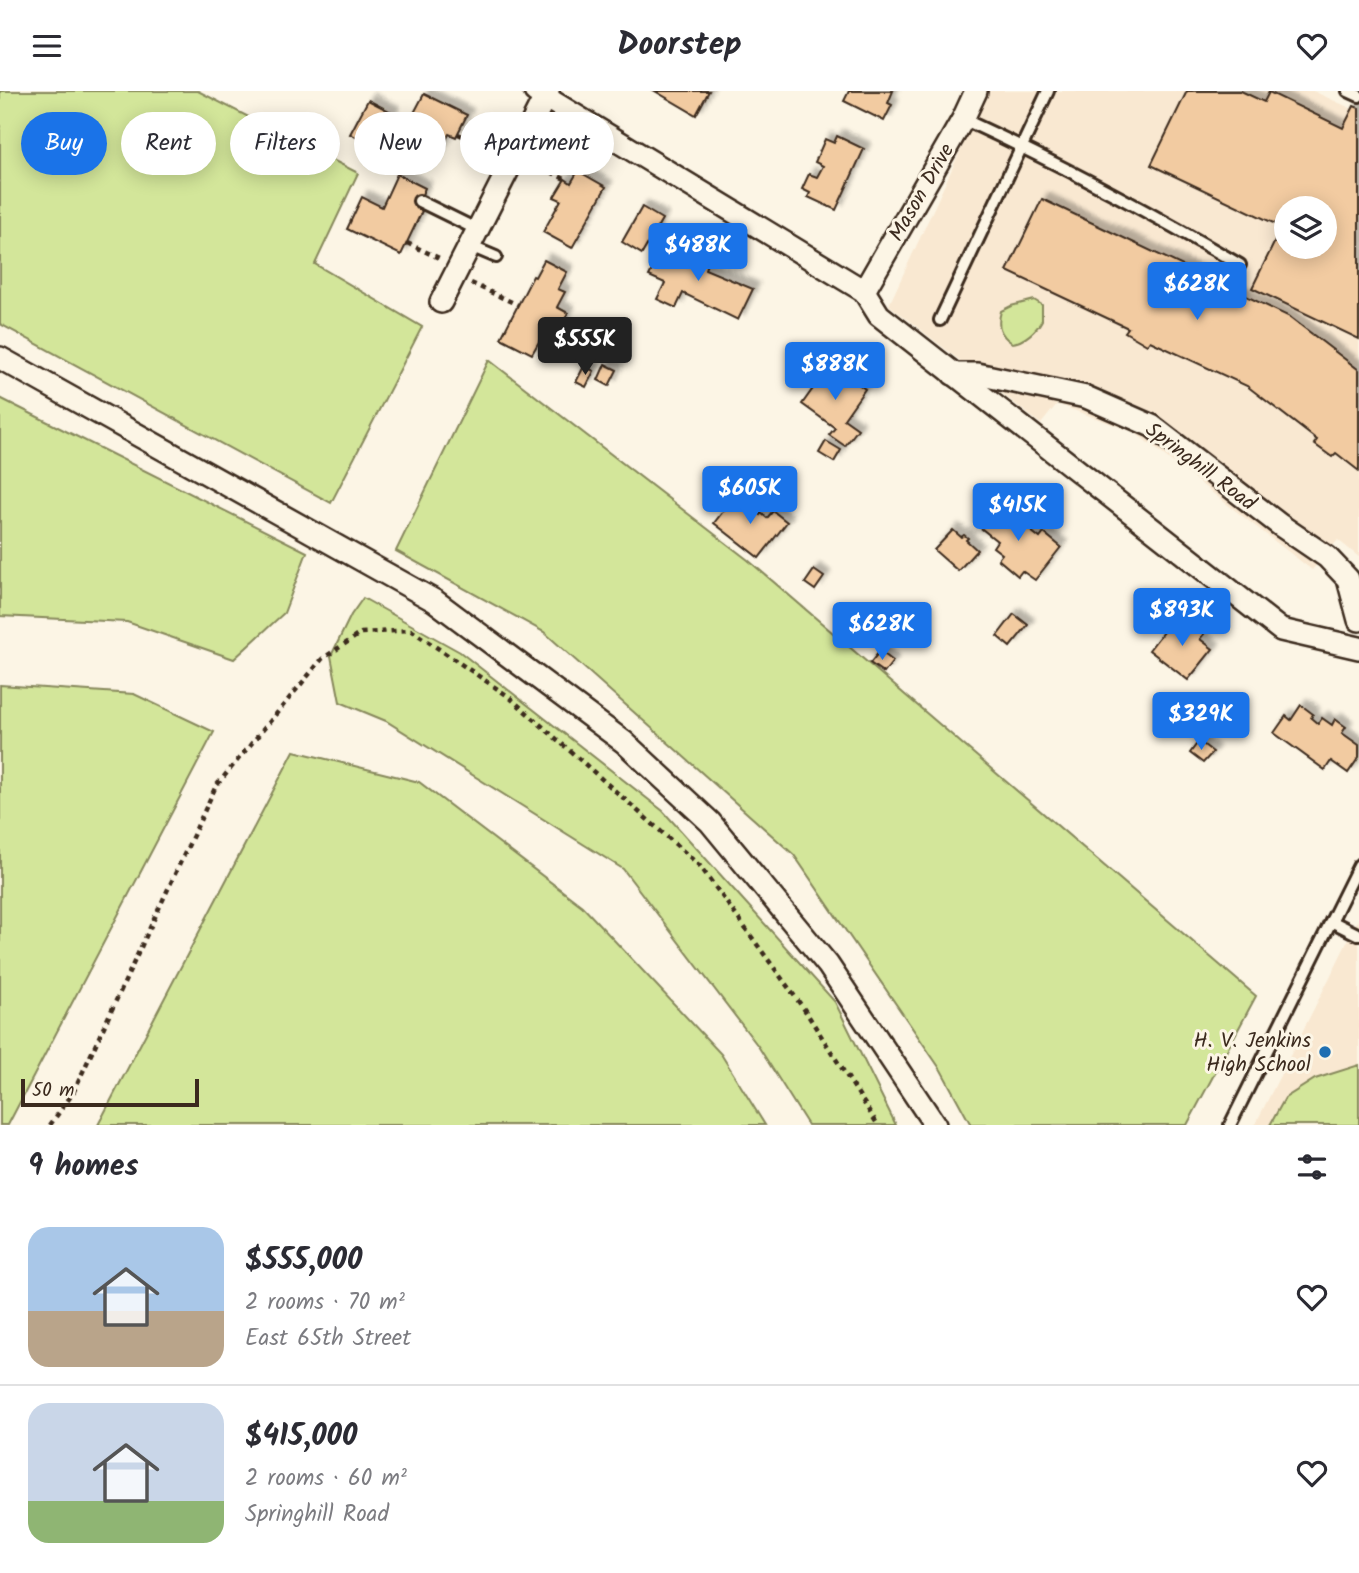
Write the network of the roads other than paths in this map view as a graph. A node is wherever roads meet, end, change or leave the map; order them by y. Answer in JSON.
{"nodes":[{"id":1,"x":976,"y":91,"type":"edge"},
{"id":2,"x":1048,"y":91,"type":"edge"},
{"id":3,"x":1348,"y":91,"type":"edge"},
{"id":4,"x":543,"y":93,"type":"edge"},
{"id":5,"x":1359,"y":96,"type":"edge"},
{"id":6,"x":963,"y":119,"type":"junction"},
{"id":7,"x":1022,"y":146,"type":"junction"},
{"id":8,"x":419,"y":201,"type":"dead end"},
{"id":9,"x":474,"y":238,"type":"junction"},
{"id":10,"x":496,"y":257,"type":"dead end"},
{"id":11,"x":1240,"y":265,"type":"dead end"},
{"id":12,"x":864,"y":291,"type":"junction"},
{"id":13,"x":441,"y":302,"type":"dead end"},
{"id":14,"x":940,"y":320,"type":"dead end"},
{"id":15,"x":0,"y":358,"type":"edge"},
{"id":16,"x":953,"y":374,"type":"junction"},
{"id":17,"x":1359,"y":620,"type":"edge"},
{"id":18,"x":1359,"y":648,"type":"edge"},
{"id":19,"x":1359,"y":865,"type":"edge"},
{"id":20,"x":1331,"y":921,"type":"junction"},
{"id":21,"x":1359,"y":935,"type":"edge"},
{"id":22,"x":935,"y":1125,"type":"edge"},
{"id":23,"x":1230,"y":1125,"type":"edge"}],
"edges":[{"from":1,"to":6,"type":"street","name":"Mason Drive"},
{"from":2,"to":7,"type":"lane"},
{"from":3,"to":5,"type":"lane"},
{"from":4,"to":9,"type":"street"},
{"from":4,"to":12,"type":"street"},
{"from":6,"to":7,"type":"lane"},
{"from":6,"to":12,"type":"street","name":"Mason Drive"},
{"from":7,"to":11,"type":"lane"},
{"from":7,"to":14,"type":"lane"},
{"from":8,"to":9,"type":"lane"},
{"from":9,"to":10,"type":"lane"},
{"from":9,"to":13,"type":"street"},
{"from":12,"to":16,"type":"street"},
{"from":15,"to":22,"type":"street"},
{"from":16,"to":17,"type":"street","name":"Springhill Road"},
{"from":16,"to":18,"type":"street"},
{"from":19,"to":20,"type":"lane"},
{"from":20,"to":21,"type":"lane"},
{"from":20,"to":23,"type":"lane"}]}
